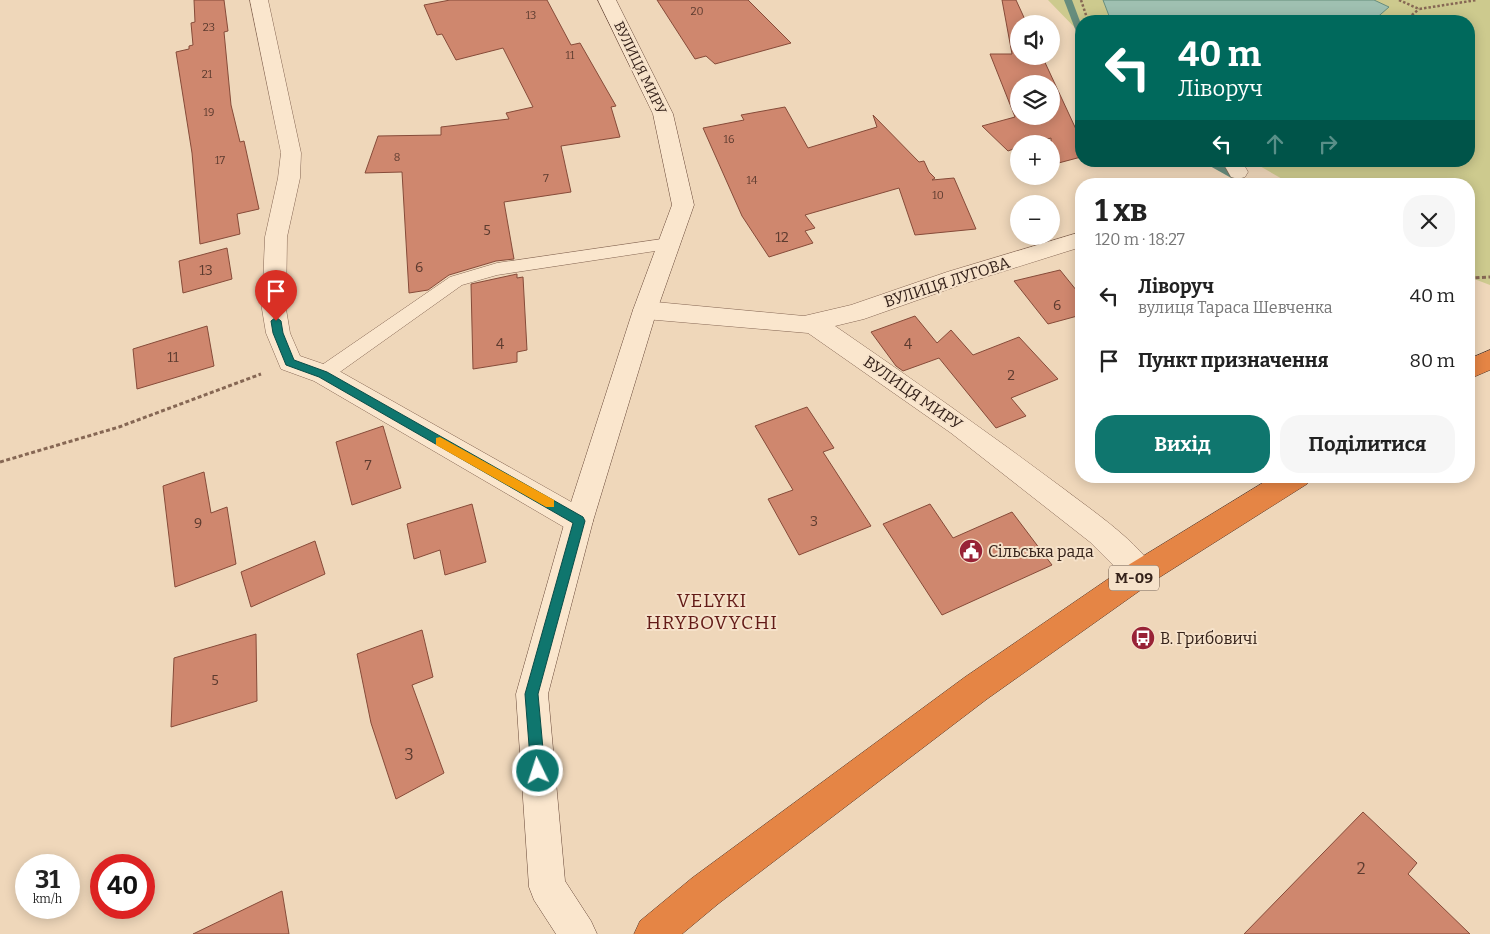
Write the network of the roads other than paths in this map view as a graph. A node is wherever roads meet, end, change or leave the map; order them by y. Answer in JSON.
{"nodes":[{"id":1,"x":260,"y":0,"type":"edge"},
{"id":2,"x":607,"y":0,"type":"edge"},
{"id":3,"x":1075,"y":241,"type":"edge"},
{"id":4,"x":670,"y":244,"type":"junction"},
{"id":5,"x":645,"y":310,"type":"junction"},
{"id":6,"x":812,"y":323,"type":"junction"},
{"id":7,"x":1490,"y":359,"type":"edge"},
{"id":8,"x":1475,"y":367,"type":"edge"},
{"id":9,"x":323,"y":374,"type":"junction"},
{"id":10,"x":1286,"y":483,"type":"edge"},
{"id":11,"x":579,"y":521,"type":"junction"},
{"id":12,"x":1141,"y":573,"type":"junction"},
{"id":13,"x":578,"y":934,"type":"edge"},
{"id":14,"x":653,"y":934,"type":"edge"}],
"edges":[{"from":1,"to":9,"type":"street"},
{"from":2,"to":4,"type":"street","name":"ВУЛИЦЯ МИРУ"},
{"from":3,"to":6,"type":"street","name":"ВУЛИЦЯ ЛУГОВА"},
{"from":4,"to":5,"type":"street","name":"ВУЛИЦЯ МИРУ"},
{"from":4,"to":9,"type":"lane"},
{"from":5,"to":6,"type":"street"},
{"from":5,"to":11,"type":"street","name":"ВУЛИЦЯ МИРУ"},
{"from":6,"to":12,"type":"street","name":"ВУЛИЦЯ МИРУ"},
{"from":7,"to":8,"type":"highway"},
{"from":9,"to":11,"type":"street"},
{"from":10,"to":12,"type":"highway","number":"М-09"},
{"from":11,"to":13,"type":"street","name":"ВУЛИЦЯ МИРУ"},
{"from":12,"to":14,"type":"highway","number":"М-09"}]}
